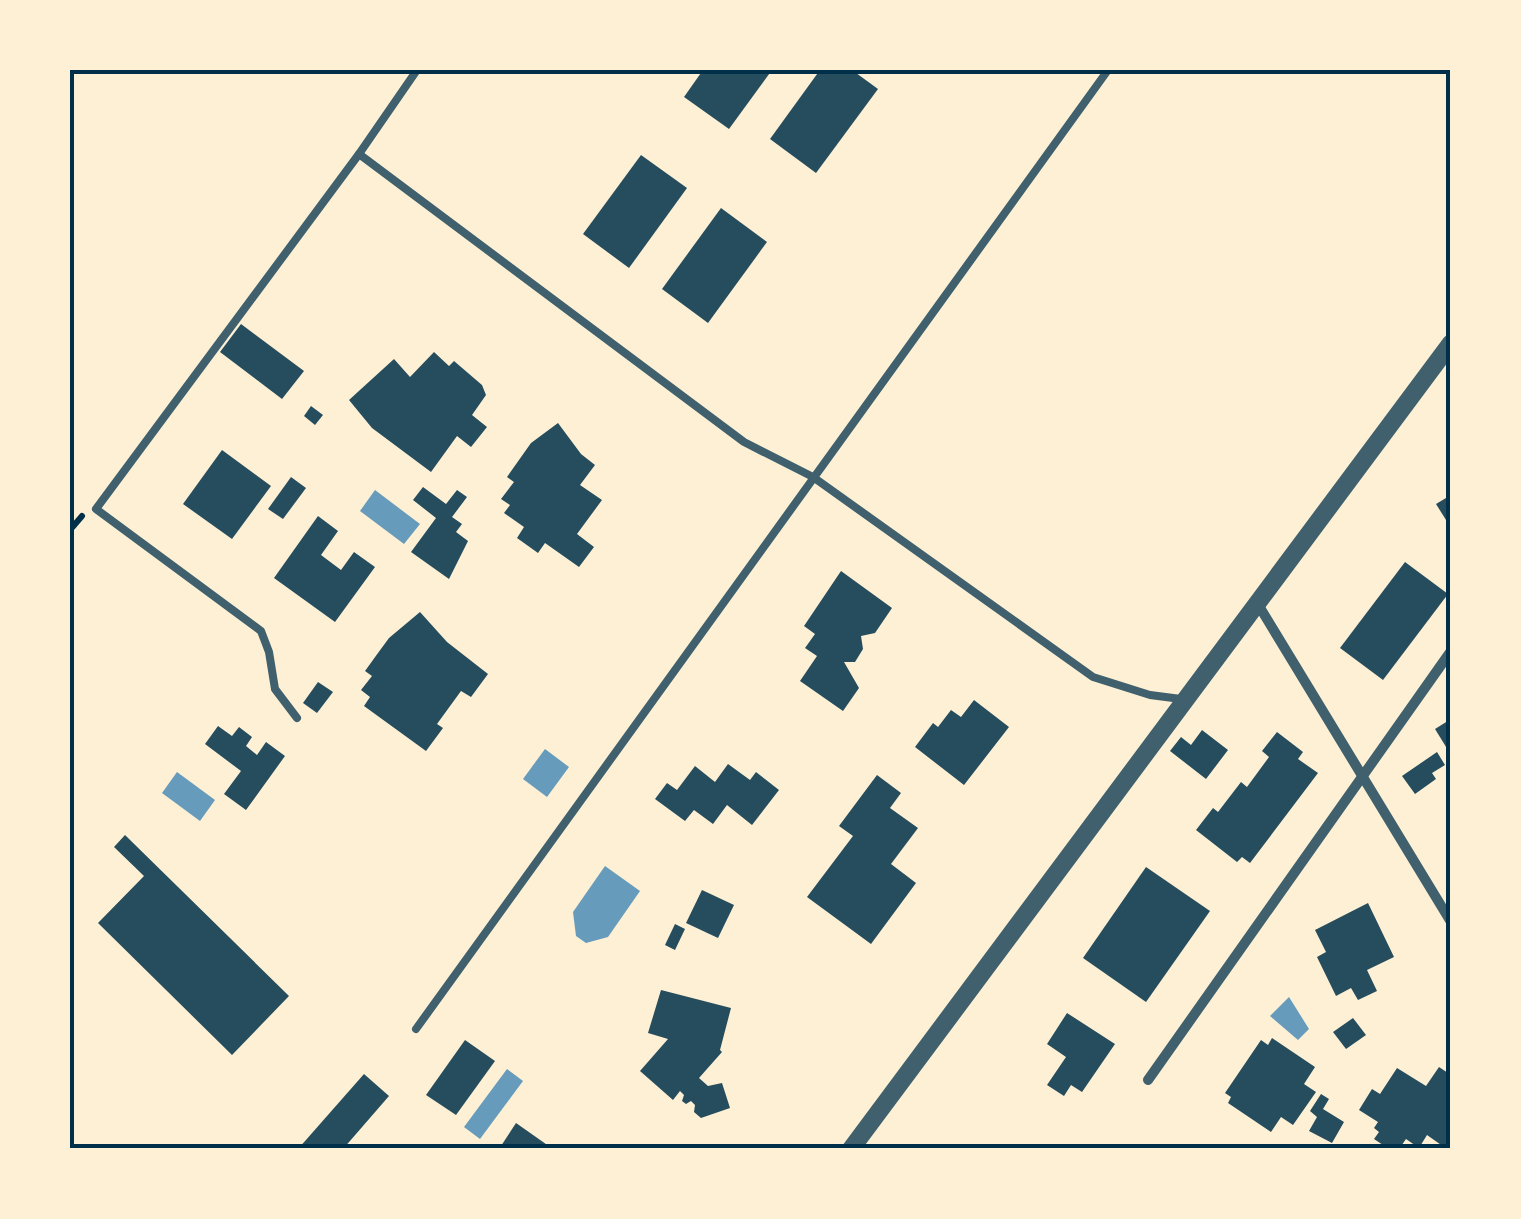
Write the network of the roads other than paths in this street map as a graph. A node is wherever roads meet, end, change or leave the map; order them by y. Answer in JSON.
{"nodes":[{"id":1,"x":418,"y":70,"type":"edge"},
{"id":2,"x":1108,"y":70,"type":"edge"},
{"id":3,"x":359,"y":154,"type":"junction"},
{"id":4,"x":1451,"y":343,"type":"edge"},
{"id":5,"x":813,"y":477,"type":"junction"},
{"id":6,"x":1258,"y":606,"type":"junction"},
{"id":7,"x":1451,"y":651,"type":"edge"},
{"id":8,"x":1186,"y":700,"type":"junction"},
{"id":9,"x":297,"y":718,"type":"dead end"},
{"id":10,"x":1362,"y":778,"type":"junction"},
{"id":11,"x":1451,"y":922,"type":"edge"},
{"id":12,"x":416,"y":1029,"type":"dead end"},
{"id":13,"x":1148,"y":1080,"type":"dead end"},
{"id":14,"x":852,"y":1149,"type":"edge"}],
"edges":[{"from":1,"to":3,"type":"lane"},
{"from":2,"to":5,"type":"lane"},
{"from":3,"to":5,"type":"lane"},
{"from":3,"to":9,"type":"lane"},
{"from":4,"to":6,"type":"street"},
{"from":5,"to":8,"type":"lane"},
{"from":5,"to":12,"type":"lane"},
{"from":6,"to":8,"type":"street"},
{"from":6,"to":10,"type":"street"},
{"from":7,"to":10,"type":"street"},
{"from":8,"to":14,"type":"street"},
{"from":10,"to":11,"type":"street"},
{"from":10,"to":13,"type":"street"}]}
